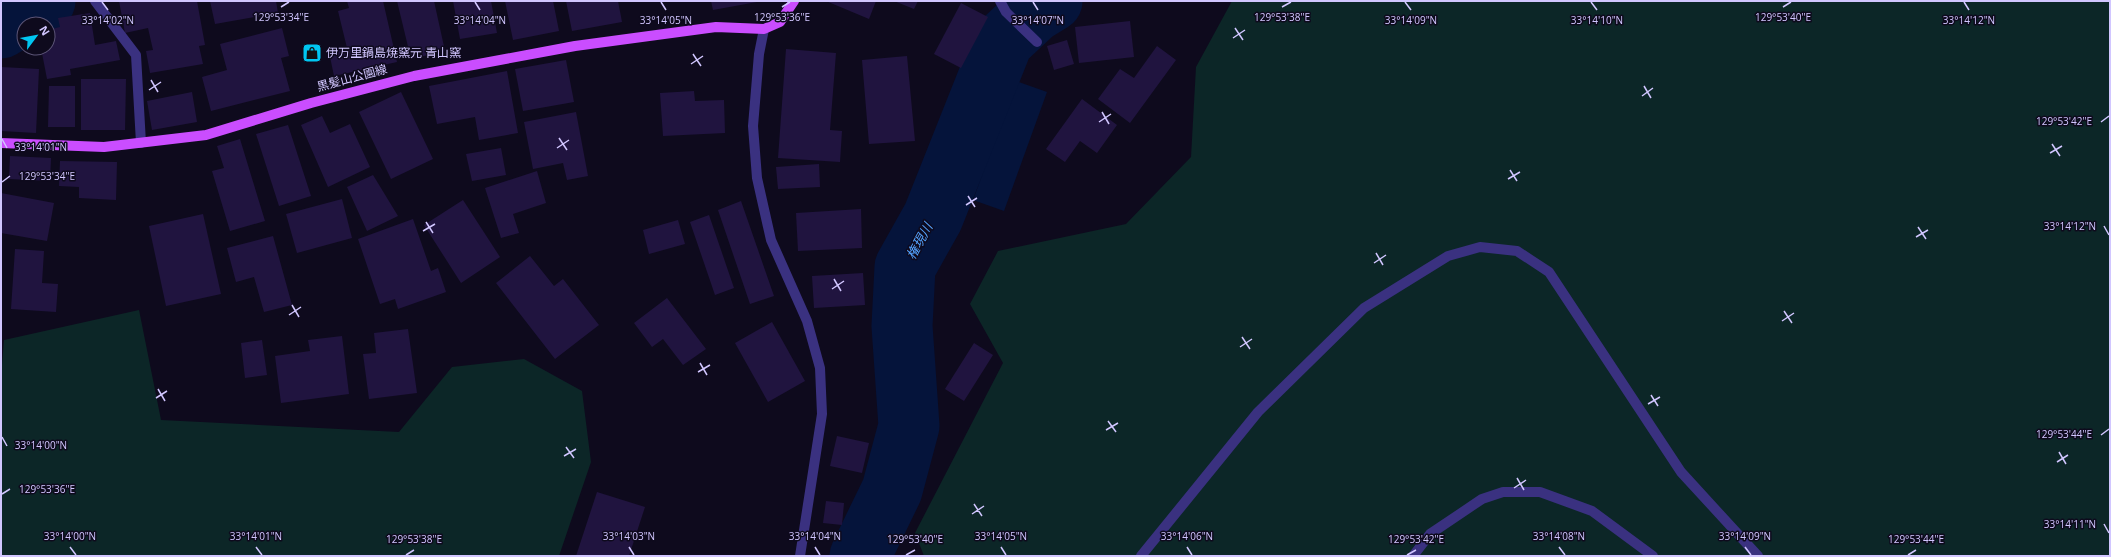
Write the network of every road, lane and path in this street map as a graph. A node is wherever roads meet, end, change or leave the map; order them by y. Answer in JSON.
{"nodes":[{"id":1,"x":794,"y":1,"type":"edge"},
{"id":2,"x":1000,"y":1,"type":"edge"},
{"id":3,"x":96,"y":2,"type":"edge"},
{"id":4,"x":764,"y":28,"type":"junction"},
{"id":5,"x":1034,"y":39,"type":"dead end"},
{"id":6,"x":1,"y":143,"type":"edge"},
{"id":7,"x":142,"y":143,"type":"junction"},
{"id":8,"x":800,"y":556,"type":"edge"},
{"id":9,"x":1141,"y":556,"type":"edge"},
{"id":10,"x":1413,"y":556,"type":"edge"},
{"id":11,"x":1653,"y":556,"type":"edge"},
{"id":12,"x":1758,"y":556,"type":"edge"}],
"edges":[{"from":1,"to":4,"type":"main road","name":"黒髪山公園線"},
{"from":2,"to":5,"type":"street"},
{"from":3,"to":7,"type":"street"},
{"from":4,"to":7,"type":"main road","name":"黒髪山公園線"},
{"from":4,"to":8,"type":"street"},
{"from":6,"to":7,"type":"main road","name":"黒髪山公園線"},
{"from":9,"to":12,"type":"street"},
{"from":10,"to":11,"type":"street"}]}
